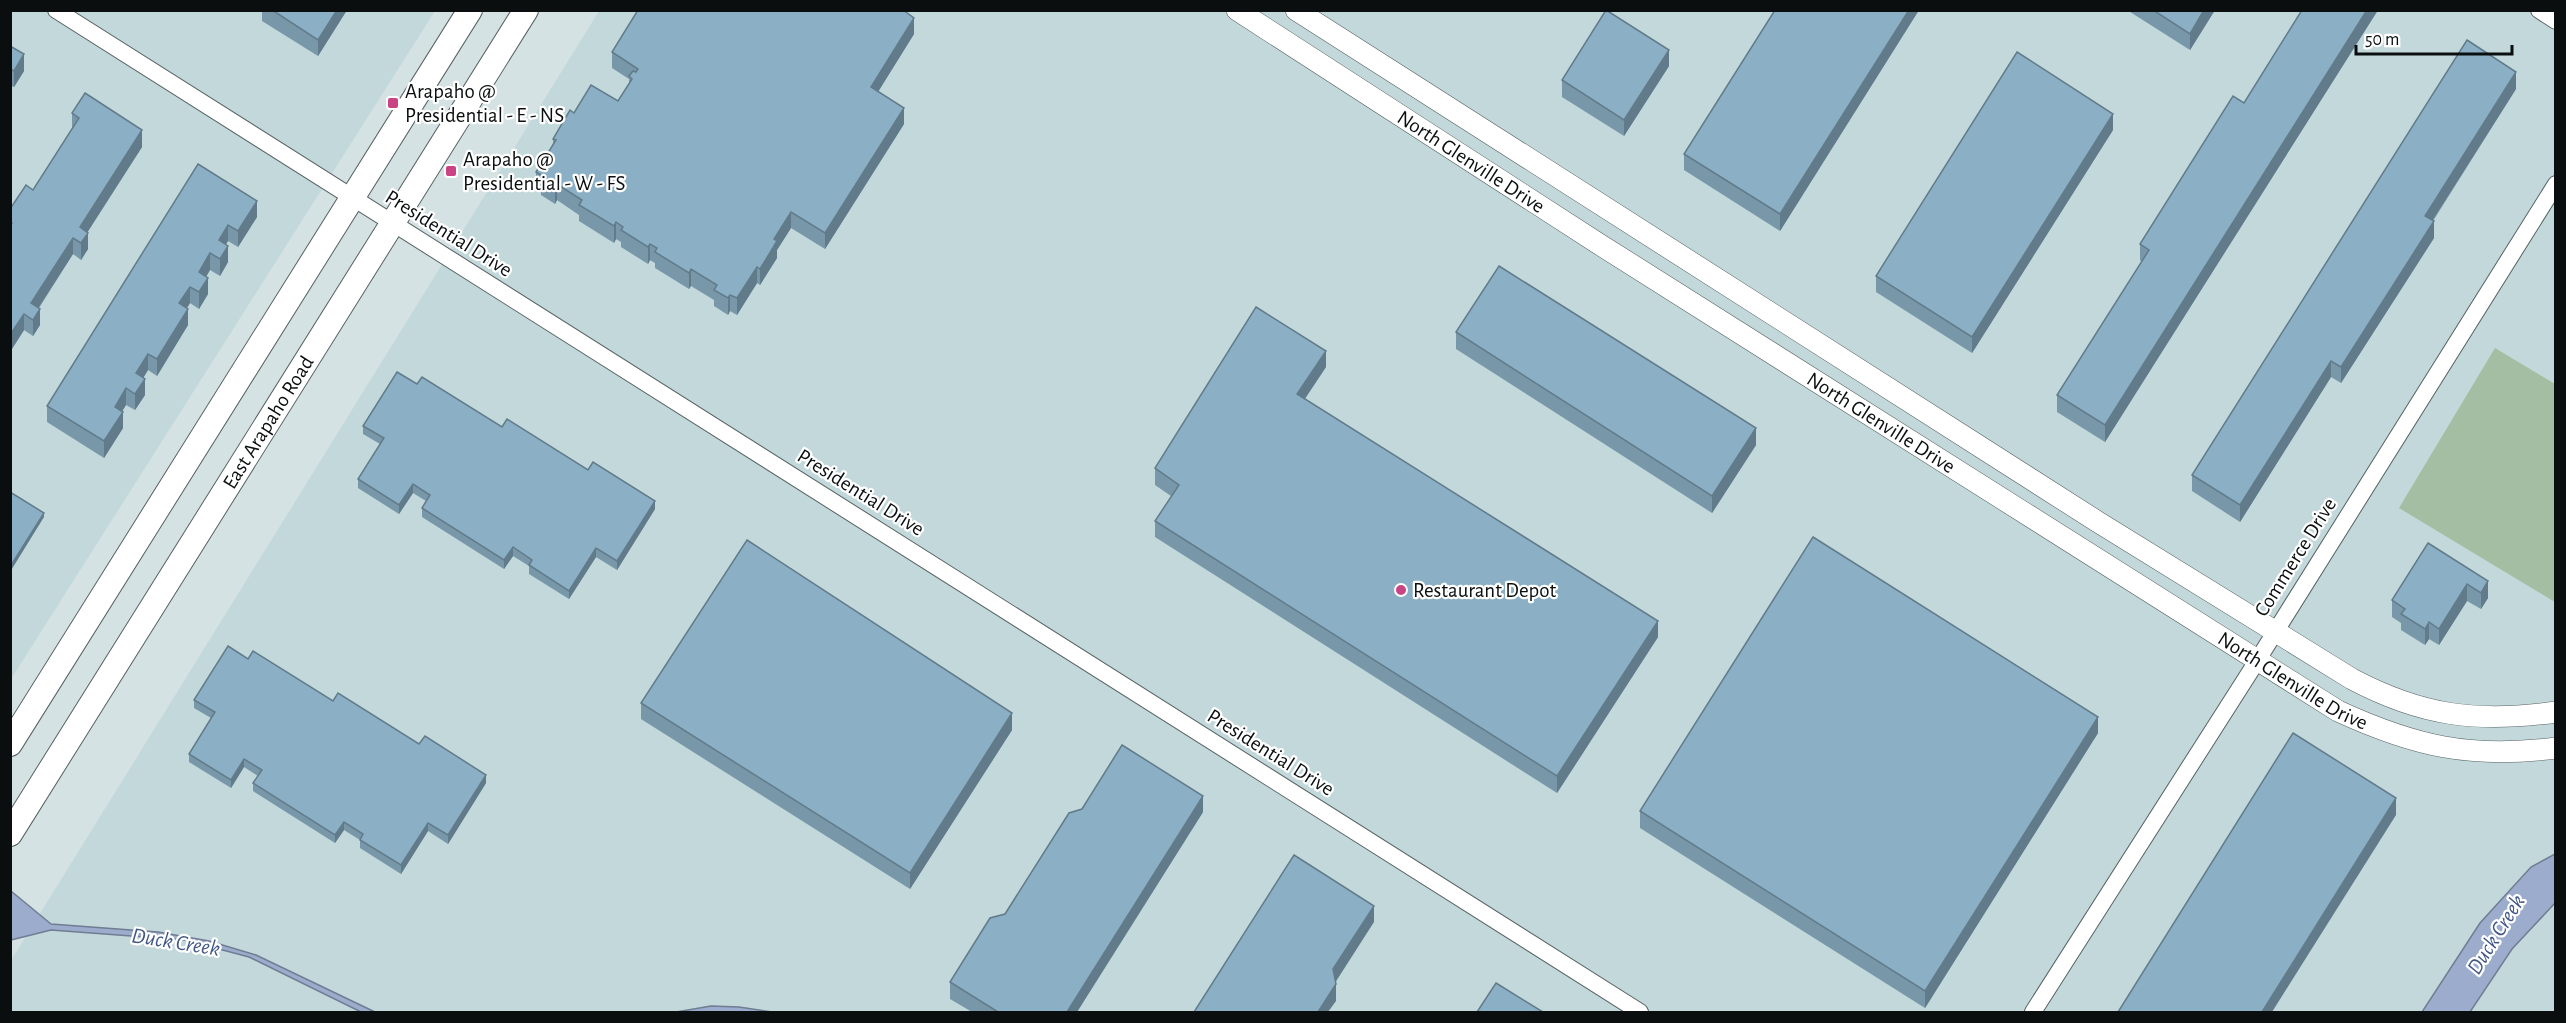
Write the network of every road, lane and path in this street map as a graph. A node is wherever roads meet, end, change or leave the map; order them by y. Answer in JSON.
{"nodes":[{"id":1,"x":56,"y":10,"type":"edge"},
{"id":2,"x":470,"y":10,"type":"edge"},
{"id":3,"x":526,"y":10,"type":"edge"},
{"id":4,"x":1237,"y":10,"type":"edge"},
{"id":5,"x":1296,"y":10,"type":"edge"},
{"id":6,"x":2539,"y":10,"type":"edge"},
{"id":7,"x":2556,"y":21,"type":"edge"},
{"id":8,"x":1359,"y":50,"type":"junction"},
{"id":9,"x":1399,"y":76,"type":"junction"},
{"id":10,"x":1341,"y":77,"type":"junction"},
{"id":11,"x":1381,"y":103,"type":"junction"},
{"id":12,"x":2556,"y":184,"type":"edge"},
{"id":13,"x":352,"y":199,"type":"junction"},
{"id":14,"x":1617,"y":213,"type":"junction"},
{"id":15,"x":394,"y":224,"type":"junction"},
{"id":16,"x":1599,"y":244,"type":"junction"},
{"id":17,"x":1968,"y":439,"type":"junction"},
{"id":18,"x":1950,"y":466,"type":"junction"},
{"id":19,"x":2098,"y":522,"type":"junction"},
{"id":20,"x":2049,"y":529,"type":"junction"},
{"id":21,"x":2275,"y":631,"type":"junction"},
{"id":22,"x":2257,"y":661,"type":"junction"},
{"id":23,"x":2556,"y":712,"type":"edge"},
{"id":24,"x":10,"y":744,"type":"edge"},
{"id":25,"x":2556,"y":748,"type":"edge"},
{"id":26,"x":10,"y":834,"type":"edge"},
{"id":27,"x":1640,"y":1012,"type":"edge"},
{"id":28,"x":2033,"y":1012,"type":"edge"}],
"edges":[{"from":1,"to":13,"type":"street","name":"Presidential Drive"},
{"from":2,"to":13,"type":"main road"},
{"from":3,"to":15,"type":"main road","name":"East Arapaho Road"},
{"from":4,"to":10,"type":"street","name":"North Glenville Drive"},
{"from":5,"to":8,"type":"street","name":"North Glenville Drive"},
{"from":6,"to":7,"type":"street"},
{"from":8,"to":9,"type":"street","name":"North Glenville Drive"},
{"from":8,"to":10,"type":"street"},
{"from":9,"to":11,"type":"street"},
{"from":9,"to":14,"type":"street","name":"North Glenville Drive"},
{"from":10,"to":11,"type":"street","name":"North Glenville Drive"},
{"from":11,"to":16,"type":"street","name":"North Glenville Drive"},
{"from":12,"to":21,"type":"street","name":"Commerce Drive"},
{"from":13,"to":15,"type":"street","name":"Presidential Drive"},
{"from":13,"to":24,"type":"main road"},
{"from":14,"to":16,"type":"street"},
{"from":14,"to":17,"type":"street","name":"North Glenville Drive"},
{"from":15,"to":26,"type":"main road","name":"East Arapaho Road"},
{"from":15,"to":27,"type":"street","name":"Presidential Drive"},
{"from":16,"to":18,"type":"street","name":"North Glenville Drive"},
{"from":17,"to":18,"type":"street"},
{"from":17,"to":19,"type":"street","name":"North Glenville Drive"},
{"from":18,"to":20,"type":"street","name":"North Glenville Drive"},
{"from":19,"to":20,"type":"street"},
{"from":19,"to":21,"type":"street","name":"North Glenville Drive"},
{"from":20,"to":22,"type":"street","name":"North Glenville Drive"},
{"from":21,"to":22,"type":"street","name":"Commerce Drive"},
{"from":21,"to":23,"type":"street","name":"North Glenville Drive"},
{"from":22,"to":25,"type":"street","name":"North Glenville Drive"},
{"from":22,"to":28,"type":"street","name":"Commerce Drive"}]}
